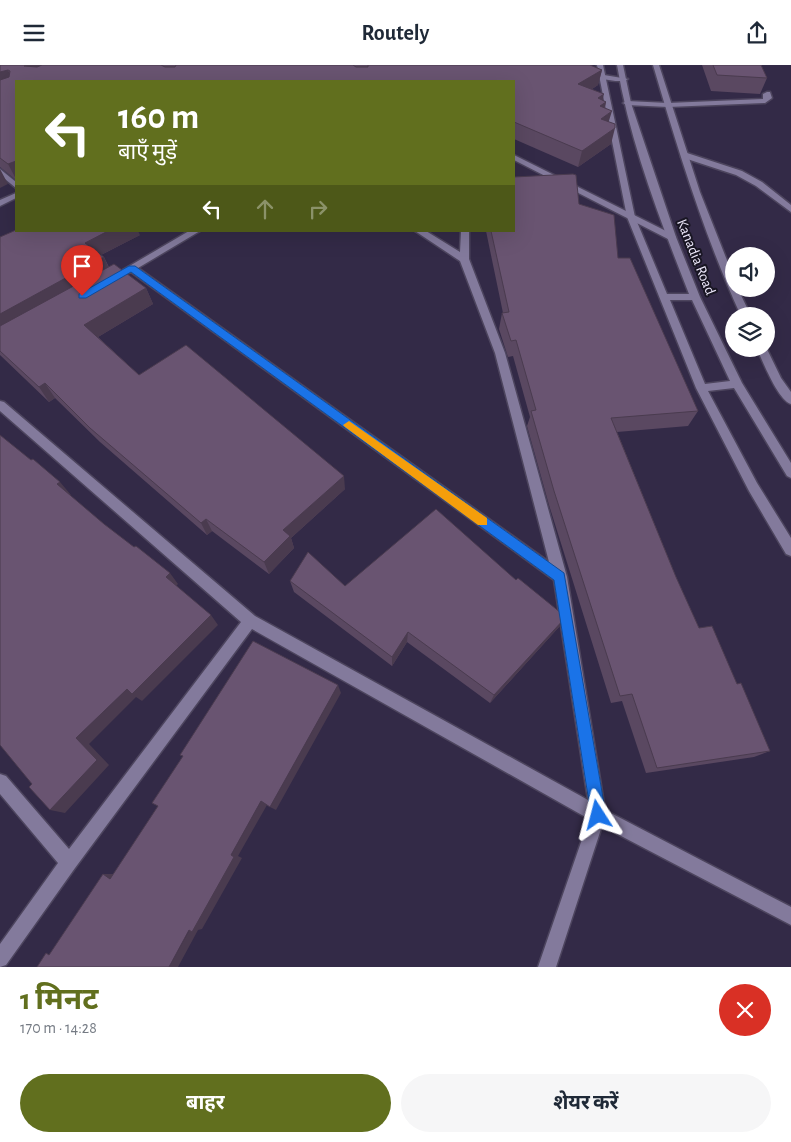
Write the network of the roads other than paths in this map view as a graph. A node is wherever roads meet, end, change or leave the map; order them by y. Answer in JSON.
{"nodes":[{"id":1,"x":574,"y":65,"type":"edge"},
{"id":2,"x":600,"y":65,"type":"edge"},
{"id":3,"x":620,"y":65,"type":"edge"},
{"id":4,"x":656,"y":65,"type":"edge"},
{"id":5,"x":603,"y":77,"type":"junction"},
{"id":6,"x":624,"y":79,"type":"junction"},
{"id":7,"x":767,"y":94,"type":"edge"},
{"id":8,"x":627,"y":103,"type":"junction"},
{"id":9,"x":668,"y":105,"type":"junction"},
{"id":10,"x":684,"y":155,"type":"junction"},
{"id":11,"x":515,"y":158,"type":"edge"},
{"id":12,"x":0,"y":171,"type":"edge"},
{"id":13,"x":15,"y":185,"type":"edge"},
{"id":14,"x":15,"y":196,"type":"edge"},
{"id":15,"x":0,"y":203,"type":"edge"},
{"id":16,"x":791,"y":209,"type":"edge"},
{"id":17,"x":631,"y":217,"type":"junction"},
{"id":18,"x":194,"y":232,"type":"edge"},
{"id":19,"x":421,"y":232,"type":"edge"},
{"id":20,"x":465,"y":232,"type":"edge"},
{"id":21,"x":671,"y":237,"type":"junction"},
{"id":22,"x":464,"y":259,"type":"junction"},
{"id":23,"x":132,"y":268,"type":"junction"},
{"id":24,"x":115,"y":277,"type":"edge"},
{"id":25,"x":665,"y":297,"type":"junction"},
{"id":26,"x":695,"y":297,"type":"junction"},
{"id":27,"x":742,"y":307,"type":"edge"},
{"id":28,"x":766,"y":357,"type":"edge"},
{"id":29,"x":737,"y":384,"type":"junction"},
{"id":30,"x":701,"y":388,"type":"junction"},
{"id":31,"x":791,"y":399,"type":"edge"},
{"id":32,"x":0,"y":405,"type":"edge"},
{"id":33,"x":791,"y":473,"type":"edge"},
{"id":34,"x":791,"y":550,"type":"edge"},
{"id":35,"x":560,"y":577,"type":"junction"},
{"id":36,"x":250,"y":621,"type":"junction"},
{"id":37,"x":0,"y":782,"type":"edge"},
{"id":38,"x":598,"y":815,"type":"junction"},
{"id":39,"x":69,"y":862,"type":"junction"},
{"id":40,"x":791,"y":916,"type":"edge"},
{"id":41,"x":0,"y":959,"type":"edge"},
{"id":42,"x":547,"y":967,"type":"edge"}],
"edges":[{"from":1,"to":5,"type":"street"},
{"from":2,"to":5,"type":"street"},
{"from":3,"to":6,"type":"street","name":"Kanadia Road"},
{"from":4,"to":9,"type":"street","name":"Kanadia Road"},
{"from":5,"to":6,"type":"street"},
{"from":5,"to":17,"type":"street"},
{"from":6,"to":8,"type":"street","name":"Kanadia Road"},
{"from":7,"to":9,"type":"street"},
{"from":8,"to":9,"type":"street"},
{"from":8,"to":21,"type":"street","name":"Kanadia Road"},
{"from":9,"to":10,"type":"street","name":"Kanadia Road"},
{"from":10,"to":16,"type":"street"},
{"from":10,"to":27,"type":"street","name":"Kanadia Road"},
{"from":11,"to":17,"type":"street"},
{"from":12,"to":13,"type":"street"},
{"from":14,"to":15,"type":"street"},
{"from":17,"to":21,"type":"street"},
{"from":17,"to":25,"type":"street"},
{"from":18,"to":23,"type":"street"},
{"from":19,"to":22,"type":"street"},
{"from":20,"to":22,"type":"street"},
{"from":21,"to":26,"type":"street","name":"Kanadia Road"},
{"from":22,"to":35,"type":"street"},
{"from":23,"to":24,"type":"street"},
{"from":23,"to":35,"type":"street"},
{"from":25,"to":26,"type":"street"},
{"from":25,"to":30,"type":"street"},
{"from":26,"to":29,"type":"street","name":"Kanadia Road"},
{"from":28,"to":31,"type":"street"},
{"from":29,"to":30,"type":"street"},
{"from":29,"to":33,"type":"street","name":"Kanadia Road"},
{"from":30,"to":34,"type":"street"},
{"from":32,"to":36,"type":"street"},
{"from":35,"to":38,"type":"street"},
{"from":36,"to":38,"type":"street"},
{"from":36,"to":39,"type":"street"},
{"from":37,"to":39,"type":"street"},
{"from":38,"to":40,"type":"street"},
{"from":38,"to":42,"type":"street"},
{"from":39,"to":41,"type":"street"}]}
